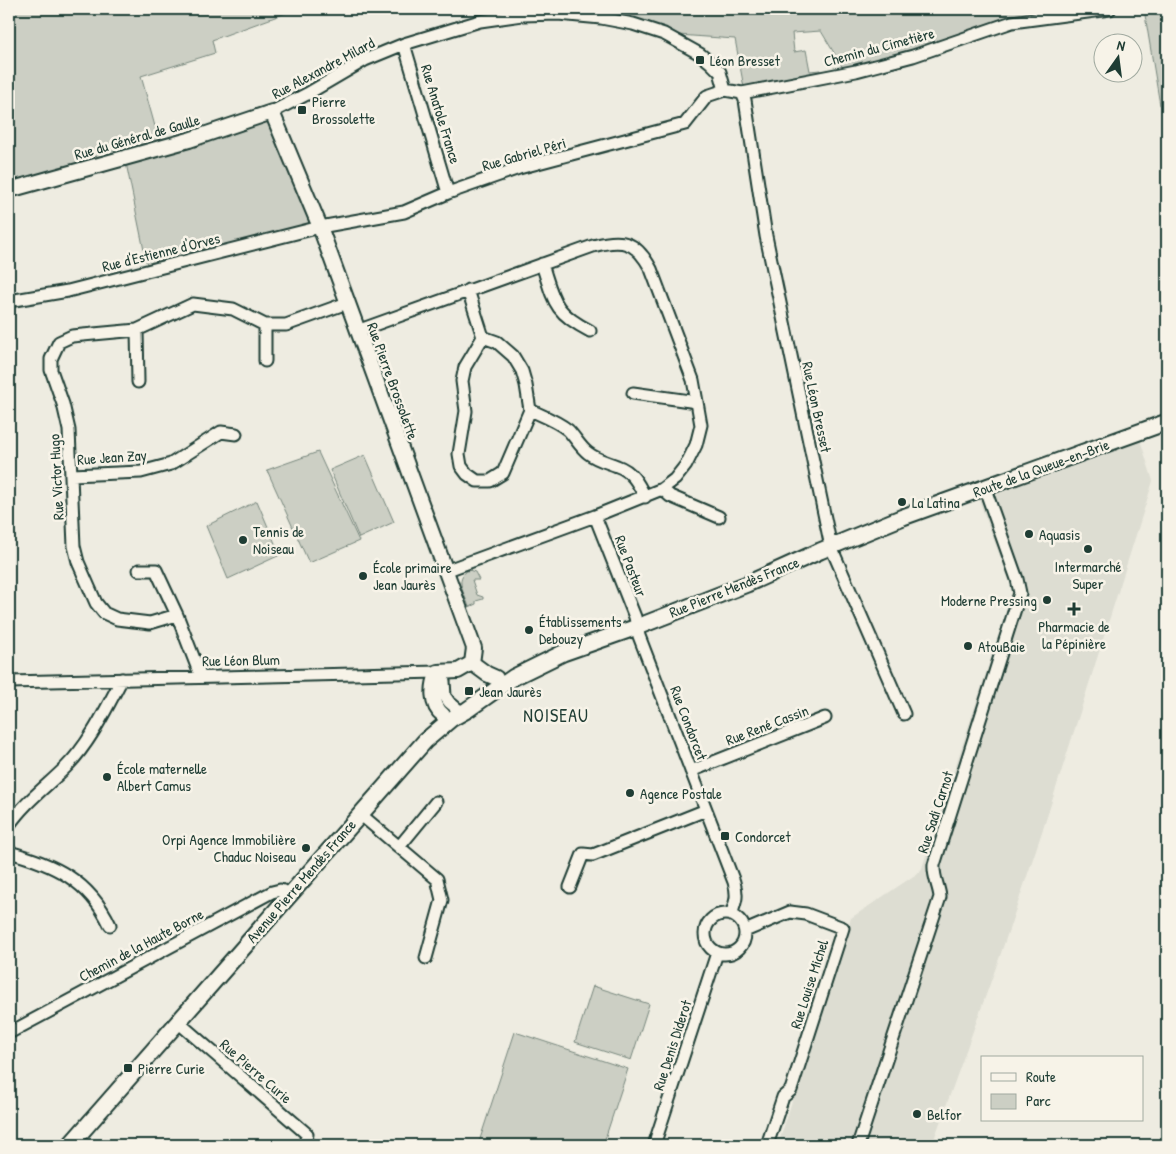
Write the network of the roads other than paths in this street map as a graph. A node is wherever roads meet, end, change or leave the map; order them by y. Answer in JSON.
{"nodes":[{"id":1,"x":1110,"y":9,"type":"edge"},
{"id":2,"x":404,"y":44,"type":"junction"},
{"id":3,"x":724,"y":90,"type":"junction"},
{"id":4,"x":742,"y":93,"type":"junction"},
{"id":5,"x":272,"y":112,"type":"junction"},
{"id":6,"x":9,"y":190,"type":"edge"},
{"id":7,"x":448,"y":193,"type":"junction"},
{"id":8,"x":320,"y":227,"type":"junction"},
{"id":9,"x":542,"y":264,"type":"junction"},
{"id":10,"x":468,"y":290,"type":"junction"},
{"id":11,"x":9,"y":301,"type":"edge"},
{"id":12,"x":347,"y":303,"type":"junction"},
{"id":13,"x":265,"y":325,"type":"junction"},
{"id":14,"x":138,"y":330,"type":"junction"},
{"id":15,"x":357,"y":331,"type":"junction"},
{"id":16,"x":590,"y":332,"type":"dead end"},
{"id":17,"x":483,"y":337,"type":"junction"},
{"id":18,"x":265,"y":361,"type":"dead end"},
{"id":19,"x":138,"y":382,"type":"dead end"},
{"id":20,"x":633,"y":393,"type":"dead end"},
{"id":21,"x":697,"y":402,"type":"junction"},
{"id":22,"x":530,"y":410,"type":"junction"},
{"id":23,"x":1167,"y":422,"type":"edge"},
{"id":24,"x":236,"y":434,"type":"dead end"},
{"id":25,"x":72,"y":475,"type":"junction"},
{"id":26,"x":985,"y":488,"type":"junction"},
{"id":27,"x":662,"y":489,"type":"junction"},
{"id":28,"x":645,"y":497,"type":"junction"},
{"id":29,"x":595,"y":516,"type":"junction"},
{"id":30,"x":719,"y":517,"type":"dead end"},
{"id":31,"x":831,"y":547,"type":"junction"},
{"id":32,"x":139,"y":570,"type":"dead end"},
{"id":33,"x":445,"y":571,"type":"junction"},
{"id":34,"x":177,"y":615,"type":"junction"},
{"id":35,"x":637,"y":626,"type":"junction"},
{"id":36,"x":563,"y":653,"type":"junction"},
{"id":37,"x":472,"y":663,"type":"junction"},
{"id":38,"x":438,"y":672,"type":"junction"},
{"id":39,"x":201,"y":677,"type":"junction"},
{"id":40,"x":496,"y":678,"type":"junction"},
{"id":41,"x":122,"y":679,"type":"junction"},
{"id":42,"x":9,"y":682,"type":"edge"},
{"id":43,"x":452,"y":714,"type":"junction"},
{"id":44,"x":904,"y":714,"type":"dead end"},
{"id":45,"x":825,"y":718,"type":"dead end"},
{"id":46,"x":691,"y":771,"type":"junction"},
{"id":47,"x":436,"y":802,"type":"dead end"},
{"id":48,"x":706,"y":810,"type":"junction"},
{"id":49,"x":360,"y":814,"type":"junction"},
{"id":50,"x":9,"y":825,"type":"edge"},
{"id":51,"x":399,"y":847,"type":"junction"},
{"id":52,"x":9,"y":852,"type":"edge"},
{"id":53,"x":570,"y":887,"type":"dead end"},
{"id":54,"x":290,"y":893,"type":"junction"},
{"id":55,"x":731,"y":914,"type":"junction"},
{"id":56,"x":110,"y":925,"type":"dead end"},
{"id":57,"x":745,"y":931,"type":"junction"},
{"id":58,"x":718,"y":953,"type":"junction"},
{"id":59,"x":426,"y":958,"type":"dead end"},
{"id":60,"x":178,"y":1022,"type":"junction"},
{"id":61,"x":9,"y":1033,"type":"edge"},
{"id":62,"x":70,"y":1145,"type":"edge"},
{"id":63,"x":305,"y":1145,"type":"edge"},
{"id":64,"x":654,"y":1145,"type":"edge"},
{"id":65,"x":766,"y":1145,"type":"edge"},
{"id":66,"x":858,"y":1145,"type":"edge"}],
"edges":[{"from":1,"to":4,"type":"street","name":"Chemin du Cimetière"},
{"from":2,"to":3,"type":"street","name":"Rue Alexandre Milard"},
{"from":2,"to":5,"type":"street","name":"Rue Alexandre Milard"},
{"from":2,"to":7,"type":"street","name":"Rue Anatole France"},
{"from":3,"to":4,"type":"street"},
{"from":3,"to":7,"type":"street","name":"Rue Gabriel Péri"},
{"from":4,"to":31,"type":"street","name":"Rue Léon Bresset"},
{"from":5,"to":6,"type":"street","name":"Rue du Général de Gaulle"},
{"from":5,"to":8,"type":"street","name":"Rue Pierre Brossolette"},
{"from":7,"to":8,"type":"street","name":"Rue Gabriel Péri"},
{"from":8,"to":11,"type":"street","name":"Rue d'Estienne d'Orves"},
{"from":8,"to":12,"type":"street","name":"Rue Pierre Brossolette"},
{"from":9,"to":10,"type":"street"},
{"from":9,"to":16,"type":"street"},
{"from":9,"to":21,"type":"street"},
{"from":10,"to":15,"type":"street"},
{"from":10,"to":17,"type":"street"},
{"from":12,"to":13,"type":"street","name":"Rue Victor Hugo"},
{"from":12,"to":15,"type":"street","name":"Rue Pierre Brossolette"},
{"from":13,"to":14,"type":"street","name":"Rue Victor Hugo"},
{"from":13,"to":18,"type":"street"},
{"from":14,"to":19,"type":"street"},
{"from":14,"to":25,"type":"street","name":"Rue Victor Hugo"},
{"from":15,"to":33,"type":"street","name":"Rue Pierre Brossolette"},
{"from":17,"to":22,"type":"street"},
{"from":17,"to":22,"type":"street"},
{"from":20,"to":21,"type":"street"},
{"from":21,"to":27,"type":"street"},
{"from":22,"to":28,"type":"street"},
{"from":23,"to":26,"type":"main road","name":"Route de la Queue-en-Brie"},
{"from":24,"to":25,"type":"street","name":"Rue Jean Zay"},
{"from":25,"to":34,"type":"street","name":"Rue Victor Hugo"},
{"from":26,"to":31,"type":"main road","name":"Route de la Queue-en-Brie"},
{"from":26,"to":66,"type":"street","name":"Rue Sadi Carnot"},
{"from":27,"to":28,"type":"street"},
{"from":27,"to":30,"type":"street"},
{"from":28,"to":29,"type":"street"},
{"from":29,"to":33,"type":"street"},
{"from":29,"to":35,"type":"street","name":"Rue Pasteur"},
{"from":31,"to":35,"type":"main road","name":"Rue Pierre Mendès France"},
{"from":31,"to":44,"type":"street","name":"Rue Léon Bresset"},
{"from":32,"to":34,"type":"street"},
{"from":33,"to":37,"type":"street","name":"Rue Pierre Brossolette"},
{"from":34,"to":39,"type":"street"},
{"from":35,"to":36,"type":"main road","name":"Avenue Pierre Mendès France"},
{"from":35,"to":46,"type":"street","name":"Rue Condorcet"},
{"from":36,"to":40,"type":"main road","name":"Avenue Pierre Mendès France"},
{"from":36,"to":43,"type":"main road","name":"Avenue Pierre Mendès France"},
{"from":37,"to":38,"type":"street","name":"Rue Léon Blum"},
{"from":37,"to":40,"type":"street"},
{"from":38,"to":39,"type":"street","name":"Rue Léon Blum"},
{"from":38,"to":43,"type":"street"},
{"from":39,"to":41,"type":"street","name":"Rue Léon Blum"},
{"from":40,"to":43,"type":"main road","name":"Avenue Pierre Mendès France"},
{"from":41,"to":42,"type":"street","name":"Rue Léon Blum"},
{"from":41,"to":50,"type":"street"},
{"from":43,"to":49,"type":"main road","name":"Avenue Pierre Mendès France"},
{"from":45,"to":46,"type":"street","name":"Rue René Cassin"},
{"from":46,"to":48,"type":"street","name":"Rue Condorcet"},
{"from":47,"to":51,"type":"street"},
{"from":48,"to":53,"type":"street"},
{"from":48,"to":55,"type":"street","name":"Rue Condorcet"},
{"from":49,"to":51,"type":"street"},
{"from":49,"to":54,"type":"main road","name":"Avenue Pierre Mendès France"},
{"from":51,"to":59,"type":"street"},
{"from":52,"to":56,"type":"street"},
{"from":54,"to":60,"type":"main road","name":"Avenue Pierre Mendès France"},
{"from":54,"to":61,"type":"street","name":"Chemin de la Haute Borne"},
{"from":55,"to":57,"type":"street"},
{"from":55,"to":58,"type":"street"},
{"from":57,"to":58,"type":"street"},
{"from":57,"to":65,"type":"street","name":"Rue Louise Michel"},
{"from":58,"to":64,"type":"street","name":"Rue Denis Diderot"},
{"from":60,"to":62,"type":"main road","name":"Avenue Pierre Mendès France"},
{"from":60,"to":63,"type":"street","name":"Rue Pierre Curie"}]}
